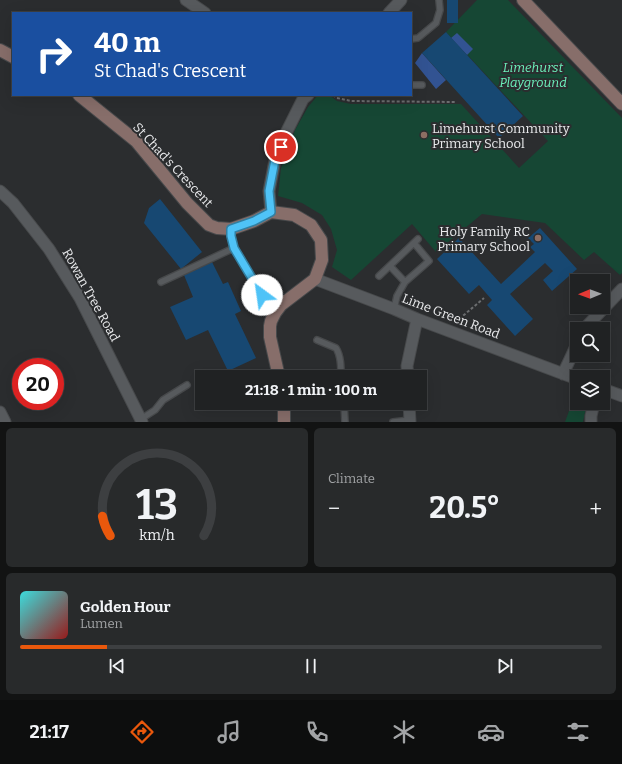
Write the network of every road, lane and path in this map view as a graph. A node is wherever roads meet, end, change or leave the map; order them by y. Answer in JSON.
{"nodes":[{"id":1,"x":186,"y":0,"type":"edge"},
{"id":2,"x":401,"y":0,"type":"edge"},
{"id":3,"x":439,"y":0,"type":"edge"},
{"id":4,"x":522,"y":0,"type":"edge"},
{"id":5,"x":204,"y":12,"type":"edge"},
{"id":6,"x":390,"y":12,"type":"edge"},
{"id":7,"x":412,"y":39,"type":"edge"},
{"id":8,"x":412,"y":85,"type":"edge"},
{"id":9,"x":422,"y":85,"type":"dead end"},
{"id":10,"x":80,"y":96,"type":"edge"},
{"id":11,"x":303,"y":96,"type":"edge"},
{"id":12,"x":335,"y":96,"type":"edge"},
{"id":13,"x":456,"y":102,"type":"dead end"},
{"id":14,"x":622,"y":104,"type":"edge"},
{"id":15,"x":0,"y":191,"type":"edge"},
{"id":16,"x":271,"y":212,"type":"junction"},
{"id":17,"x":231,"y":229,"type":"junction"},
{"id":18,"x":418,"y":239,"type":"dead end"},
{"id":19,"x":414,"y":243,"type":"junction"},
{"id":20,"x":234,"y":248,"type":"junction"},
{"id":21,"x":390,"y":266,"type":"junction"},
{"id":22,"x":379,"y":276,"type":"dead end"},
{"id":23,"x":316,"y":279,"type":"junction"},
{"id":24,"x":161,"y":282,"type":"dead end"},
{"id":25,"x":405,"y":282,"type":"junction"},
{"id":26,"x":622,"y":290,"type":"edge"},
{"id":27,"x":262,"y":295,"type":"dead end"},
{"id":28,"x":484,"y":298,"type":"dead end"},
{"id":29,"x":394,"y":309,"type":"junction"},
{"id":30,"x":417,"y":319,"type":"junction"},
{"id":31,"x":591,"y":322,"type":"edge"},
{"id":32,"x":454,"y":333,"type":"junction"},
{"id":33,"x":317,"y":340,"type":"dead end"},
{"id":34,"x":570,"y":359,"type":"edge"},
{"id":35,"x":277,"y":370,"type":"edge"},
{"id":36,"x":341,"y":370,"type":"edge"},
{"id":37,"x":408,"y":370,"type":"edge"},
{"id":38,"x":563,"y":374,"type":"junction"},
{"id":39,"x":570,"y":376,"type":"edge"},
{"id":40,"x":187,"y":385,"type":"dead end"},
{"id":41,"x":610,"y":392,"type":"edge"},
{"id":42,"x":622,"y":396,"type":"edge"},
{"id":43,"x":284,"y":410,"type":"edge"},
{"id":44,"x":344,"y":410,"type":"edge"},
{"id":45,"x":409,"y":410,"type":"edge"},
{"id":46,"x":592,"y":410,"type":"edge"},
{"id":47,"x":0,"y":412,"type":"edge"},
{"id":48,"x":142,"y":420,"type":"edge"},
{"id":49,"x":410,"y":421,"type":"edge"},
{"id":50,"x":5,"y":422,"type":"edge"},
{"id":51,"x":284,"y":422,"type":"edge"},
{"id":52,"x":345,"y":422,"type":"edge"},
{"id":53,"x":393,"y":422,"type":"edge"},
{"id":54,"x":591,"y":422,"type":"edge"}],
"edges":[{"from":1,"to":5,"type":"street"},
{"from":2,"to":6,"type":"street"},
{"from":3,"to":7,"type":"lane"},
{"from":4,"to":14,"type":"street"},
{"from":8,"to":9,"type":"lane"},
{"from":10,"to":17,"type":"street","name":"St Chad's Crescent"},
{"from":11,"to":16,"type":"street"},
{"from":12,"to":13,"type":"path"},
{"from":15,"to":48,"type":"street","name":"Rowan Tree Road"},
{"from":16,"to":17,"type":"street","name":"St Chad's Crescent"},
{"from":16,"to":23,"type":"street"},
{"from":17,"to":20,"type":"lane"},
{"from":18,"to":19,"type":"lane"},
{"from":19,"to":21,"type":"lane"},
{"from":19,"to":25,"type":"lane"},
{"from":20,"to":24,"type":"lane"},
{"from":20,"to":27,"type":"lane"},
{"from":21,"to":22,"type":"lane"},
{"from":21,"to":25,"type":"lane"},
{"from":23,"to":29,"type":"street","name":"Lime Green Road"},
{"from":23,"to":35,"type":"street"},
{"from":25,"to":29,"type":"lane"},
{"from":26,"to":31,"type":"street"},
{"from":28,"to":32,"type":"path"},
{"from":29,"to":30,"type":"street","name":"Lime Green Road"},
{"from":30,"to":32,"type":"street","name":"Lime Green Road"},
{"from":30,"to":37,"type":"street"},
{"from":32,"to":38,"type":"street","name":"Lime Green Road"},
{"from":33,"to":36,"type":"lane"},
{"from":34,"to":38,"type":"street"},
{"from":38,"to":39,"type":"street","name":"Lime Green Road"},
{"from":40,"to":48,"type":"lane"},
{"from":41,"to":42,"type":"street"},
{"from":43,"to":51,"type":"street"},
{"from":44,"to":52,"type":"lane"},
{"from":45,"to":49,"type":"street"},
{"from":46,"to":54,"type":"street"},
{"from":47,"to":50,"type":"street"},
{"from":49,"to":53,"type":"lane"}]}
